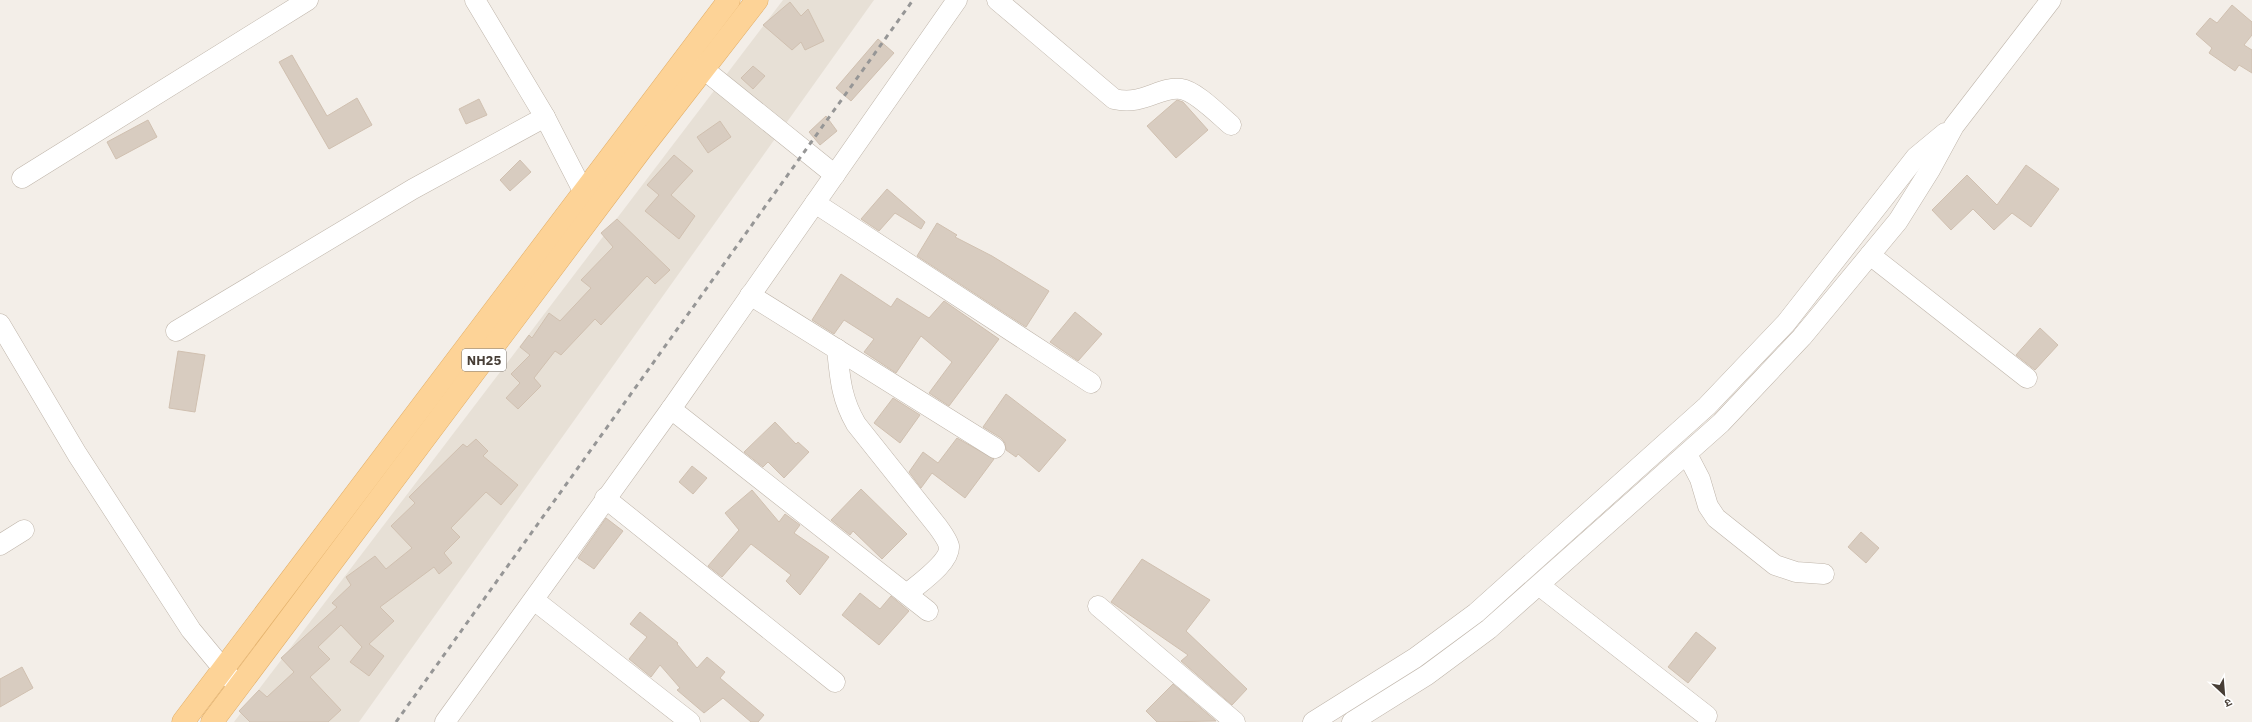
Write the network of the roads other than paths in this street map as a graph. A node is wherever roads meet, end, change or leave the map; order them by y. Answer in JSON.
{"nodes":[{"id":1,"x":308,"y":0,"type":"edge"},
{"id":2,"x":475,"y":0,"type":"edge"},
{"id":3,"x":729,"y":0,"type":"edge"},
{"id":4,"x":758,"y":0,"type":"edge"},
{"id":5,"x":957,"y":0,"type":"edge"},
{"id":6,"x":997,"y":0,"type":"edge"},
{"id":7,"x":2052,"y":0,"type":"edge"},
{"id":8,"x":687,"y":55,"type":"junction"},
{"id":9,"x":704,"y":69,"type":"junction"},
{"id":10,"x":545,"y":117,"type":"junction"},
{"id":11,"x":1231,"y":125,"type":"dead end"},
{"id":12,"x":1954,"y":126,"type":"junction"},
{"id":13,"x":835,"y":175,"type":"junction"},
{"id":14,"x":22,"y":178,"type":"dead end"},
{"id":15,"x":584,"y":192,"type":"junction"},
{"id":16,"x":815,"y":203,"type":"junction"},
{"id":17,"x":1870,"y":255,"type":"junction"},
{"id":18,"x":750,"y":295,"type":"junction"},
{"id":19,"x":0,"y":324,"type":"edge"},
{"id":20,"x":176,"y":331,"type":"dead end"},
{"id":21,"x":837,"y":349,"type":"junction"},
{"id":22,"x":2027,"y":378,"type":"dead end"},
{"id":23,"x":1091,"y":383,"type":"dead end"},
{"id":24,"x":671,"y":409,"type":"junction"},
{"id":25,"x":995,"y":448,"type":"dead end"},
{"id":26,"x":1687,"y":454,"type":"junction"},
{"id":27,"x":605,"y":498,"type":"junction"},
{"id":28,"x":24,"y":530,"type":"dead end"},
{"id":29,"x":0,"y":544,"type":"edge"},
{"id":30,"x":1824,"y":574,"type":"dead end"},
{"id":31,"x":1540,"y":586,"type":"junction"},
{"id":32,"x":907,"y":594,"type":"junction"},
{"id":33,"x":534,"y":600,"type":"junction"},
{"id":34,"x":1098,"y":606,"type":"dead end"},
{"id":35,"x":928,"y":611,"type":"dead end"},
{"id":36,"x":223,"y":670,"type":"junction"},
{"id":37,"x":835,"y":682,"type":"dead end"},
{"id":38,"x":238,"y":687,"type":"junction"},
{"id":39,"x":1707,"y":716,"type":"dead end"},
{"id":40,"x":183,"y":722,"type":"edge"},
{"id":41,"x":212,"y":722,"type":"edge"},
{"id":42,"x":445,"y":722,"type":"edge"},
{"id":43,"x":690,"y":722,"type":"edge"},
{"id":44,"x":1235,"y":722,"type":"edge"},
{"id":45,"x":1312,"y":722,"type":"edge"},
{"id":46,"x":1352,"y":722,"type":"edge"}],
"edges":[{"from":1,"to":14,"type":"street"},
{"from":2,"to":10,"type":"street"},
{"from":3,"to":8,"type":"main road","number":"NH25"},
{"from":4,"to":9,"type":"main road","number":"NH25"},
{"from":5,"to":13,"type":"street"},
{"from":6,"to":11,"type":"street"},
{"from":7,"to":12,"type":"street"},
{"from":8,"to":9,"type":"street"},
{"from":8,"to":15,"type":"main road","number":"NH25"},
{"from":9,"to":13,"type":"street"},
{"from":9,"to":38,"type":"main road","number":"NH25"},
{"from":10,"to":15,"type":"street"},
{"from":10,"to":20,"type":"street"},
{"from":12,"to":17,"type":"street"},
{"from":12,"to":45,"type":"street"},
{"from":13,"to":16,"type":"street"},
{"from":15,"to":36,"type":"main road","number":"NH25"},
{"from":16,"to":18,"type":"street"},
{"from":16,"to":23,"type":"street"},
{"from":17,"to":22,"type":"street"},
{"from":17,"to":26,"type":"street"},
{"from":18,"to":21,"type":"street"},
{"from":18,"to":24,"type":"street"},
{"from":19,"to":36,"type":"street"},
{"from":21,"to":25,"type":"street"},
{"from":21,"to":32,"type":"street"},
{"from":24,"to":27,"type":"street"},
{"from":24,"to":32,"type":"street"},
{"from":26,"to":30,"type":"street"},
{"from":26,"to":31,"type":"street"},
{"from":27,"to":33,"type":"street"},
{"from":27,"to":37,"type":"street"},
{"from":28,"to":29,"type":"street"},
{"from":31,"to":39,"type":"street"},
{"from":31,"to":46,"type":"street"},
{"from":32,"to":35,"type":"street"},
{"from":33,"to":42,"type":"street"},
{"from":33,"to":43,"type":"street"},
{"from":34,"to":44,"type":"street"},
{"from":36,"to":38,"type":"street"},
{"from":36,"to":40,"type":"main road","number":"NH25"},
{"from":38,"to":41,"type":"main road","number":"NH25"}]}
